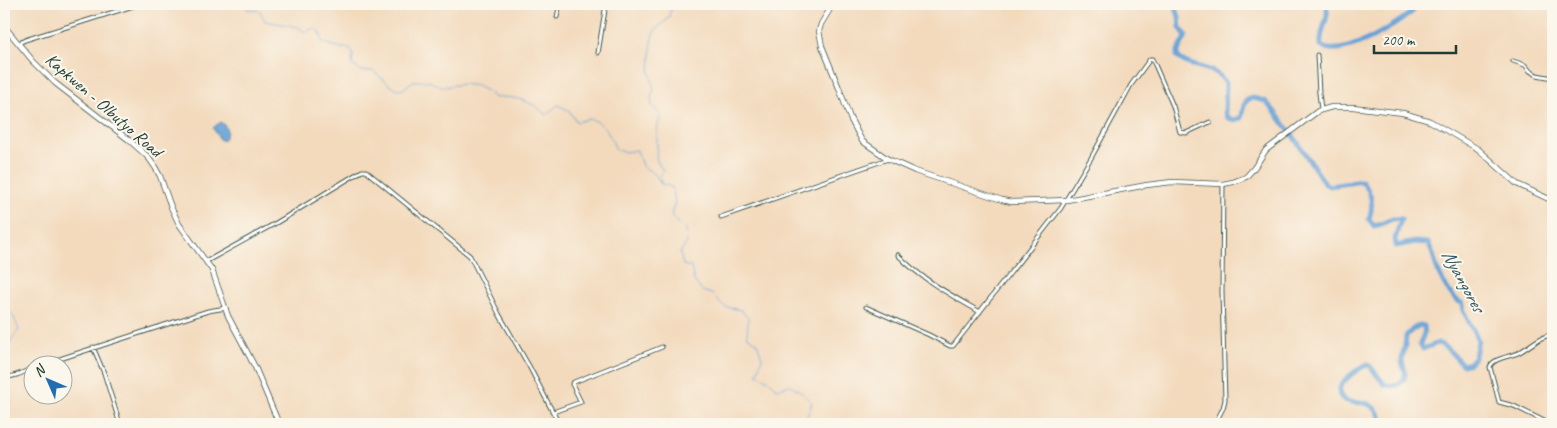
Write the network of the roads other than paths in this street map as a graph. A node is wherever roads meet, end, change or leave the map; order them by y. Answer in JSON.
{"nodes":[{"id":1,"x":560,"y":4,"type":"edge"},
{"id":2,"x":606,"y":4,"type":"edge"},
{"id":3,"x":833,"y":4,"type":"edge"},
{"id":4,"x":133,"y":6,"type":"dead end"},
{"id":5,"x":557,"y":17,"type":"dead end"},
{"id":6,"x":4,"y":26,"type":"edge"},
{"id":7,"x":18,"y":43,"type":"junction"},
{"id":8,"x":598,"y":53,"type":"dead end"},
{"id":9,"x":1317,"y":55,"type":"dead end"},
{"id":10,"x":1513,"y":62,"type":"dead end"},
{"id":11,"x":1553,"y":78,"type":"edge"},
{"id":12,"x":1321,"y":109,"type":"junction"},
{"id":13,"x":1210,"y":122,"type":"dead end"},
{"id":14,"x":888,"y":159,"type":"junction"},
{"id":15,"x":1223,"y":184,"type":"junction"},
{"id":16,"x":1067,"y":200,"type":"junction"},
{"id":17,"x":1553,"y":201,"type":"edge"},
{"id":18,"x":721,"y":217,"type":"dead end"},
{"id":19,"x":898,"y":255,"type":"dead end"},
{"id":20,"x":207,"y":262,"type":"junction"},
{"id":21,"x":226,"y":308,"type":"junction"},
{"id":22,"x":866,"y":308,"type":"dead end"},
{"id":23,"x":980,"y":312,"type":"junction"},
{"id":24,"x":1553,"y":335,"type":"edge"},
{"id":25,"x":93,"y":347,"type":"junction"},
{"id":26,"x":662,"y":347,"type":"dead end"},
{"id":27,"x":67,"y":356,"type":"edge"},
{"id":28,"x":22,"y":372,"type":"edge"},
{"id":29,"x":4,"y":376,"type":"edge"},
{"id":30,"x":553,"y":412,"type":"junction"},
{"id":31,"x":120,"y":424,"type":"edge"},
{"id":32,"x":279,"y":424,"type":"edge"},
{"id":33,"x":559,"y":424,"type":"edge"},
{"id":34,"x":1214,"y":424,"type":"edge"},
{"id":35,"x":1550,"y":424,"type":"edge"}],
"edges":[{"from":1,"to":5,"type":"street"},
{"from":2,"to":8,"type":"street"},
{"from":3,"to":14,"type":"street"},
{"from":4,"to":7,"type":"street"},
{"from":6,"to":7,"type":"street","name":"Kapkwen - Olbutyo Road"},
{"from":7,"to":20,"type":"street","name":"Kapkwen - Olbutyo Road"},
{"from":9,"to":12,"type":"street"},
{"from":10,"to":11,"type":"street"},
{"from":12,"to":15,"type":"street"},
{"from":12,"to":17,"type":"street"},
{"from":13,"to":16,"type":"street"},
{"from":14,"to":16,"type":"street"},
{"from":14,"to":18,"type":"street"},
{"from":15,"to":16,"type":"street"},
{"from":15,"to":34,"type":"street"},
{"from":16,"to":23,"type":"street"},
{"from":19,"to":23,"type":"street"},
{"from":20,"to":21,"type":"street","name":"Kapkwen - Olbutyo Road"},
{"from":20,"to":30,"type":"street"},
{"from":21,"to":25,"type":"street"},
{"from":21,"to":32,"type":"street","name":"Kapkwen - Olbutyo Road"},
{"from":22,"to":23,"type":"street"},
{"from":24,"to":35,"type":"street"},
{"from":25,"to":27,"type":"street"},
{"from":25,"to":31,"type":"street"},
{"from":26,"to":30,"type":"street"},
{"from":28,"to":29,"type":"street"},
{"from":30,"to":33,"type":"street"}]}
